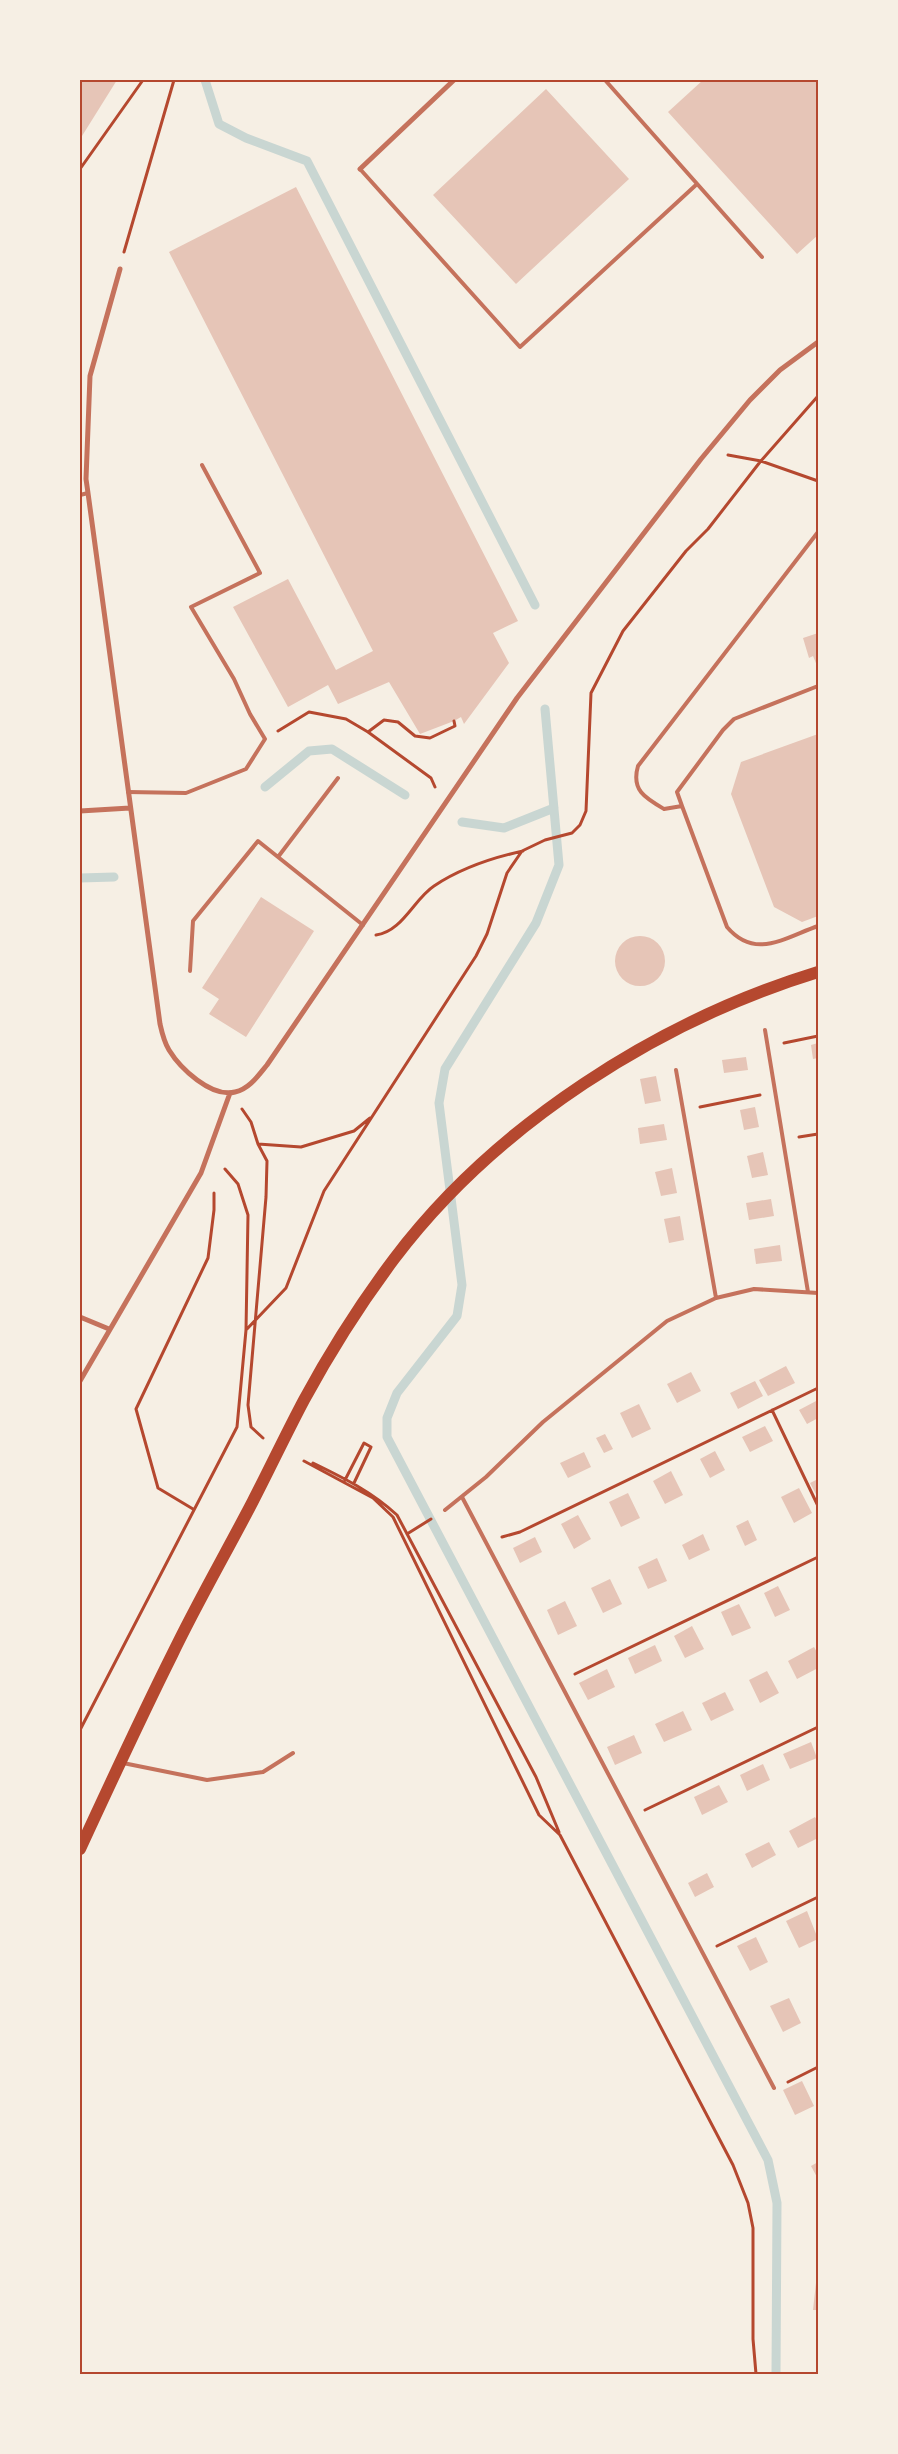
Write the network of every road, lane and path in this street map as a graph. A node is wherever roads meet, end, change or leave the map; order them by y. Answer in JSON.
{"nodes":[{"id":1,"x":143,"y":80,"type":"edge"},
{"id":2,"x":174,"y":80,"type":"edge"},
{"id":3,"x":454,"y":80,"type":"edge"},
{"id":4,"x":606,"y":80,"type":"edge"},
{"id":5,"x":80,"y":169,"type":"edge"},
{"id":6,"x":360,"y":169,"type":"joint"},
{"id":7,"x":697,"y":184,"type":"junction"},
{"id":8,"x":762,"y":257,"type":"dead end"},
{"id":9,"x":120,"y":269,"type":"joint"},
{"id":10,"x":818,"y":342,"type":"edge"},
{"id":11,"x":818,"y":396,"type":"edge"},
{"id":12,"x":711,"y":448,"type":"junction"},
{"id":13,"x":761,"y":461,"type":"junction"},
{"id":14,"x":202,"y":465,"type":"dead end"},
{"id":15,"x":818,"y":481,"type":"edge"},
{"id":16,"x":88,"y":493,"type":"junction"},
{"id":17,"x":80,"y":495,"type":"edge"},
{"id":18,"x":818,"y":532,"type":"edge"},
{"id":19,"x":818,"y":686,"type":"edge"},
{"id":20,"x":454,"y":722,"type":"dead end"},
{"id":21,"x":368,"y":732,"type":"junction"},
{"id":22,"x":265,"y":738,"type":"junction"},
{"id":23,"x":338,"y":778,"type":"dead end"},
{"id":24,"x":128,"y":792,"type":"junction"},
{"id":25,"x":444,"y":805,"type":"junction"},
{"id":26,"x":682,"y":806,"type":"junction"},
{"id":27,"x":130,"y":808,"type":"junction"},
{"id":28,"x":80,"y":811,"type":"edge"},
{"id":29,"x":523,"y":851,"type":"junction"},
{"id":30,"x":278,"y":857,"type":"junction"},
{"id":31,"x":363,"y":925,"type":"junction"},
{"id":32,"x":818,"y":926,"type":"edge"},
{"id":33,"x":190,"y":971,"type":"dead end"},
{"id":34,"x":818,"y":972,"type":"edge"},
{"id":35,"x":765,"y":1030,"type":"dead end"},
{"id":36,"x":818,"y":1036,"type":"edge"},
{"id":37,"x":768,"y":1047,"type":"junction"},
{"id":38,"x":676,"y":1070,"type":"dead end"},
{"id":39,"x":775,"y":1092,"type":"junction"},
{"id":40,"x":230,"y":1093,"type":"junction"},
{"id":41,"x":683,"y":1111,"type":"junction"},
{"id":42,"x":372,"y":1117,"type":"junction"},
{"id":43,"x":258,"y":1144,"type":"junction"},
{"id":44,"x":225,"y":1169,"type":"dead end"},
{"id":45,"x":214,"y":1192,"type":"dead end"},
{"id":46,"x":808,"y":1292,"type":"junction"},
{"id":47,"x":818,"y":1293,"type":"edge"},
{"id":48,"x":716,"y":1298,"type":"junction"},
{"id":49,"x":80,"y":1317,"type":"edge"},
{"id":50,"x":109,"y":1329,"type":"junction"},
{"id":51,"x":246,"y":1330,"type":"junction"},
{"id":52,"x":80,"y":1381,"type":"edge"},
{"id":53,"x":818,"y":1388,"type":"edge"},
{"id":54,"x":772,"y":1410,"type":"junction"},
{"id":55,"x":266,"y":1440,"type":"dead end"},
{"id":56,"x":297,"y":1456,"type":"dead end"},
{"id":57,"x":304,"y":1461,"type":"dead end"},
{"id":58,"x":344,"y":1482,"type":"junction"},
{"id":59,"x":354,"y":1483,"type":"junction"},
{"id":60,"x":462,"y":1497,"type":"junction"},
{"id":61,"x":818,"y":1506,"type":"edge"},
{"id":62,"x":193,"y":1509,"type":"junction"},
{"id":63,"x":445,"y":1510,"type":"dead end"},
{"id":64,"x":422,"y":1525,"type":"dead end"},
{"id":65,"x":404,"y":1535,"type":"junction"},
{"id":66,"x":485,"y":1541,"type":"junction"},
{"id":67,"x":818,"y":1557,"type":"edge"},
{"id":68,"x":558,"y":1682,"type":"junction"},
{"id":69,"x":818,"y":1727,"type":"edge"},
{"id":70,"x":80,"y":1730,"type":"edge"},
{"id":71,"x":293,"y":1753,"type":"dead end"},
{"id":72,"x":120,"y":1762,"type":"junction"},
{"id":73,"x":630,"y":1817,"type":"junction"},
{"id":74,"x":560,"y":1835,"type":"junction"},
{"id":75,"x":80,"y":1850,"type":"edge"},
{"id":76,"x":818,"y":1897,"type":"edge"},
{"id":77,"x":701,"y":1954,"type":"junction"},
{"id":78,"x":818,"y":2067,"type":"edge"},
{"id":79,"x":774,"y":2088,"type":"joint"},
{"id":80,"x":756,"y":2374,"type":"edge"}],
"edges":[{"from":1,"to":5,"type":"path"},
{"from":2,"to":9,"type":"path"},
{"from":3,"to":6,"type":"street"},
{"from":4,"to":7,"type":"lane"},
{"from":6,"to":7,"type":"lane"},
{"from":7,"to":8,"type":"lane"},
{"from":9,"to":16,"type":"street"},
{"from":10,"to":12,"type":"street"},
{"from":11,"to":13,"type":"path"},
{"from":12,"to":13,"type":"path"},
{"from":12,"to":25,"type":"street"},
{"from":13,"to":15,"type":"path"},
{"from":13,"to":29,"type":"path"},
{"from":14,"to":22,"type":"lane"},
{"from":16,"to":17,"type":"lane"},
{"from":16,"to":24,"type":"street"},
{"from":18,"to":26,"type":"lane"},
{"from":19,"to":26,"type":"lane"},
{"from":20,"to":21,"type":"path"},
{"from":21,"to":22,"type":"path"},
{"from":21,"to":25,"type":"path"},
{"from":22,"to":24,"type":"lane"},
{"from":23,"to":30,"type":"lane"},
{"from":24,"to":27,"type":"street"},
{"from":25,"to":31,"type":"street"},
{"from":26,"to":32,"type":"lane"},
{"from":27,"to":28,"type":"street"},
{"from":27,"to":40,"type":"street"},
{"from":29,"to":31,"type":"path"},
{"from":29,"to":42,"type":"path"},
{"from":30,"to":31,"type":"lane"},
{"from":30,"to":33,"type":"lane"},
{"from":31,"to":40,"type":"street"},
{"from":34,"to":72,"type":"main road"},
{"from":35,"to":37,"type":"lane"},
{"from":36,"to":37,"type":"path"},
{"from":37,"to":39,"type":"lane"},
{"from":38,"to":41,"type":"lane"},
{"from":39,"to":41,"type":"path"},
{"from":39,"to":46,"type":"lane"},
{"from":40,"to":43,"type":"path"},
{"from":40,"to":50,"type":"street"},
{"from":41,"to":48,"type":"lane"},
{"from":42,"to":43,"type":"path"},
{"from":42,"to":51,"type":"path"},
{"from":43,"to":55,"type":"path"},
{"from":44,"to":51,"type":"path"},
{"from":45,"to":62,"type":"path"},
{"from":46,"to":47,"type":"lane"},
{"from":46,"to":48,"type":"lane"},
{"from":48,"to":60,"type":"lane"},
{"from":49,"to":50,"type":"street"},
{"from":50,"to":52,"type":"street"},
{"from":51,"to":62,"type":"path"},
{"from":53,"to":54,"type":"path"},
{"from":54,"to":61,"type":"path"},
{"from":54,"to":66,"type":"path"},
{"from":56,"to":59,"type":"path"},
{"from":57,"to":58,"type":"path"},
{"from":58,"to":59,"type":"path"},
{"from":58,"to":65,"type":"path"},
{"from":59,"to":74,"type":"path"},
{"from":60,"to":63,"type":"lane"},
{"from":60,"to":66,"type":"lane"},
{"from":62,"to":70,"type":"path"},
{"from":64,"to":65,"type":"path"},
{"from":65,"to":74,"type":"path"},
{"from":66,"to":68,"type":"lane"},
{"from":67,"to":68,"type":"path"},
{"from":68,"to":73,"type":"lane"},
{"from":69,"to":73,"type":"path"},
{"from":71,"to":72,"type":"lane"},
{"from":72,"to":75,"type":"main road"},
{"from":73,"to":77,"type":"lane"},
{"from":74,"to":80,"type":"path"},
{"from":76,"to":77,"type":"path"},
{"from":77,"to":79,"type":"lane"},
{"from":78,"to":79,"type":"path"}]}
